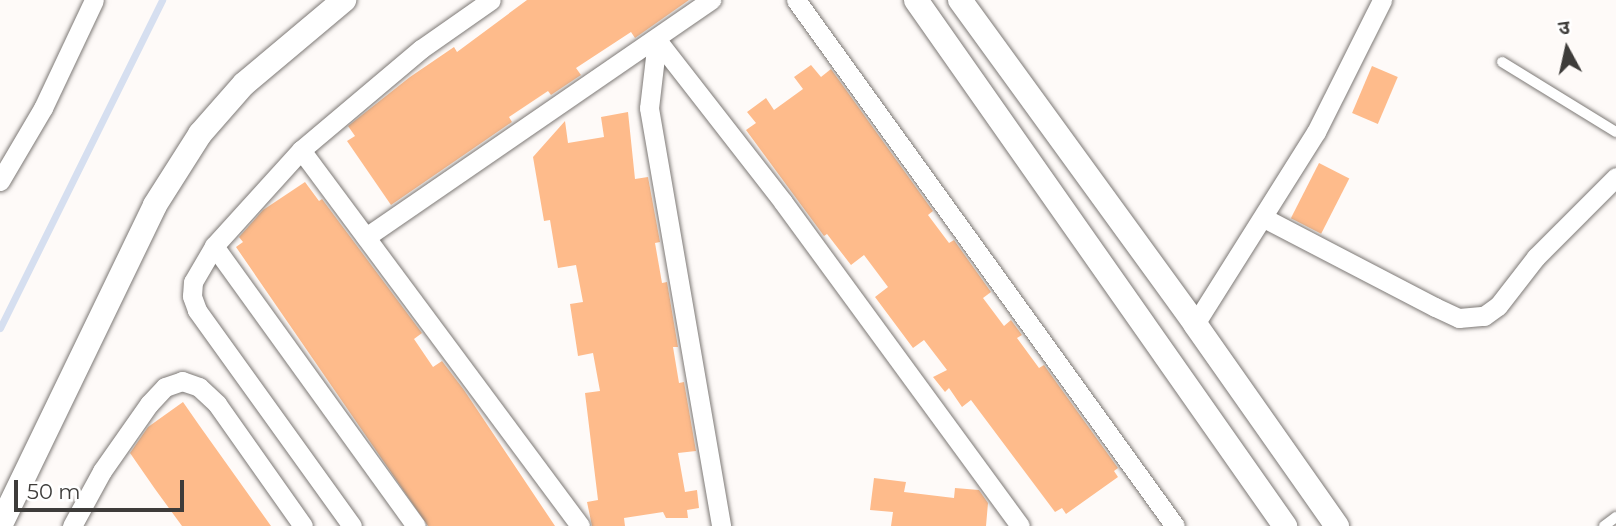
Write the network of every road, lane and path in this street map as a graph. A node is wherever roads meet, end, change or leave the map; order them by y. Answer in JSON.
{"nodes":[{"id":1,"x":94,"y":0,"type":"edge"},
{"id":2,"x":344,"y":0,"type":"edge"},
{"id":3,"x":491,"y":0,"type":"edge"},
{"id":4,"x":711,"y":0,"type":"edge"},
{"id":5,"x":796,"y":0,"type":"edge"},
{"id":6,"x":916,"y":0,"type":"edge"},
{"id":7,"x":960,"y":0,"type":"edge"},
{"id":8,"x":1382,"y":0,"type":"edge"},
{"id":9,"x":657,"y":40,"type":"junction"},
{"id":10,"x":1502,"y":62,"type":"dead end"},
{"id":11,"x":1616,"y":132,"type":"edge"},
{"id":12,"x":301,"y":150,"type":"junction"},
{"id":13,"x":1616,"y":177,"type":"edge"},
{"id":14,"x":0,"y":181,"type":"edge"},
{"id":15,"x":1264,"y":218,"type":"junction"},
{"id":16,"x":366,"y":237,"type":"junction"},
{"id":17,"x":214,"y":246,"type":"junction"},
{"id":18,"x":1195,"y":324,"type":"junction"},
{"id":19,"x":1616,"y":517,"type":"edge"},
{"id":20,"x":0,"y":526,"type":"edge"},
{"id":21,"x":72,"y":526,"type":"edge"},
{"id":22,"x":303,"y":526,"type":"edge"},
{"id":23,"x":352,"y":526,"type":"edge"},
{"id":24,"x":416,"y":526,"type":"edge"},
{"id":25,"x":580,"y":526,"type":"edge"},
{"id":26,"x":721,"y":526,"type":"edge"},
{"id":27,"x":1020,"y":526,"type":"edge"},
{"id":28,"x":1175,"y":526,"type":"edge"},
{"id":29,"x":1286,"y":526,"type":"edge"},
{"id":30,"x":1337,"y":526,"type":"edge"},
{"id":31,"x":1604,"y":526,"type":"edge"}],
"edges":[{"from":1,"to":14,"type":"street"},
{"from":2,"to":20,"type":"street"},
{"from":3,"to":12,"type":"street"},
{"from":4,"to":9,"type":"street"},
{"from":5,"to":28,"type":"street"},
{"from":6,"to":29,"type":"street"},
{"from":7,"to":18,"type":"street"},
{"from":8,"to":15,"type":"street"},
{"from":9,"to":16,"type":"street"},
{"from":9,"to":26,"type":"street"},
{"from":9,"to":27,"type":"street"},
{"from":10,"to":11,"type":"lane"},
{"from":12,"to":16,"type":"street"},
{"from":12,"to":17,"type":"street"},
{"from":13,"to":15,"type":"street"},
{"from":15,"to":18,"type":"street"},
{"from":16,"to":25,"type":"street"},
{"from":17,"to":23,"type":"street"},
{"from":17,"to":24,"type":"street"},
{"from":18,"to":30,"type":"street"},
{"from":19,"to":31,"type":"lane"},
{"from":21,"to":22,"type":"street"}]}
